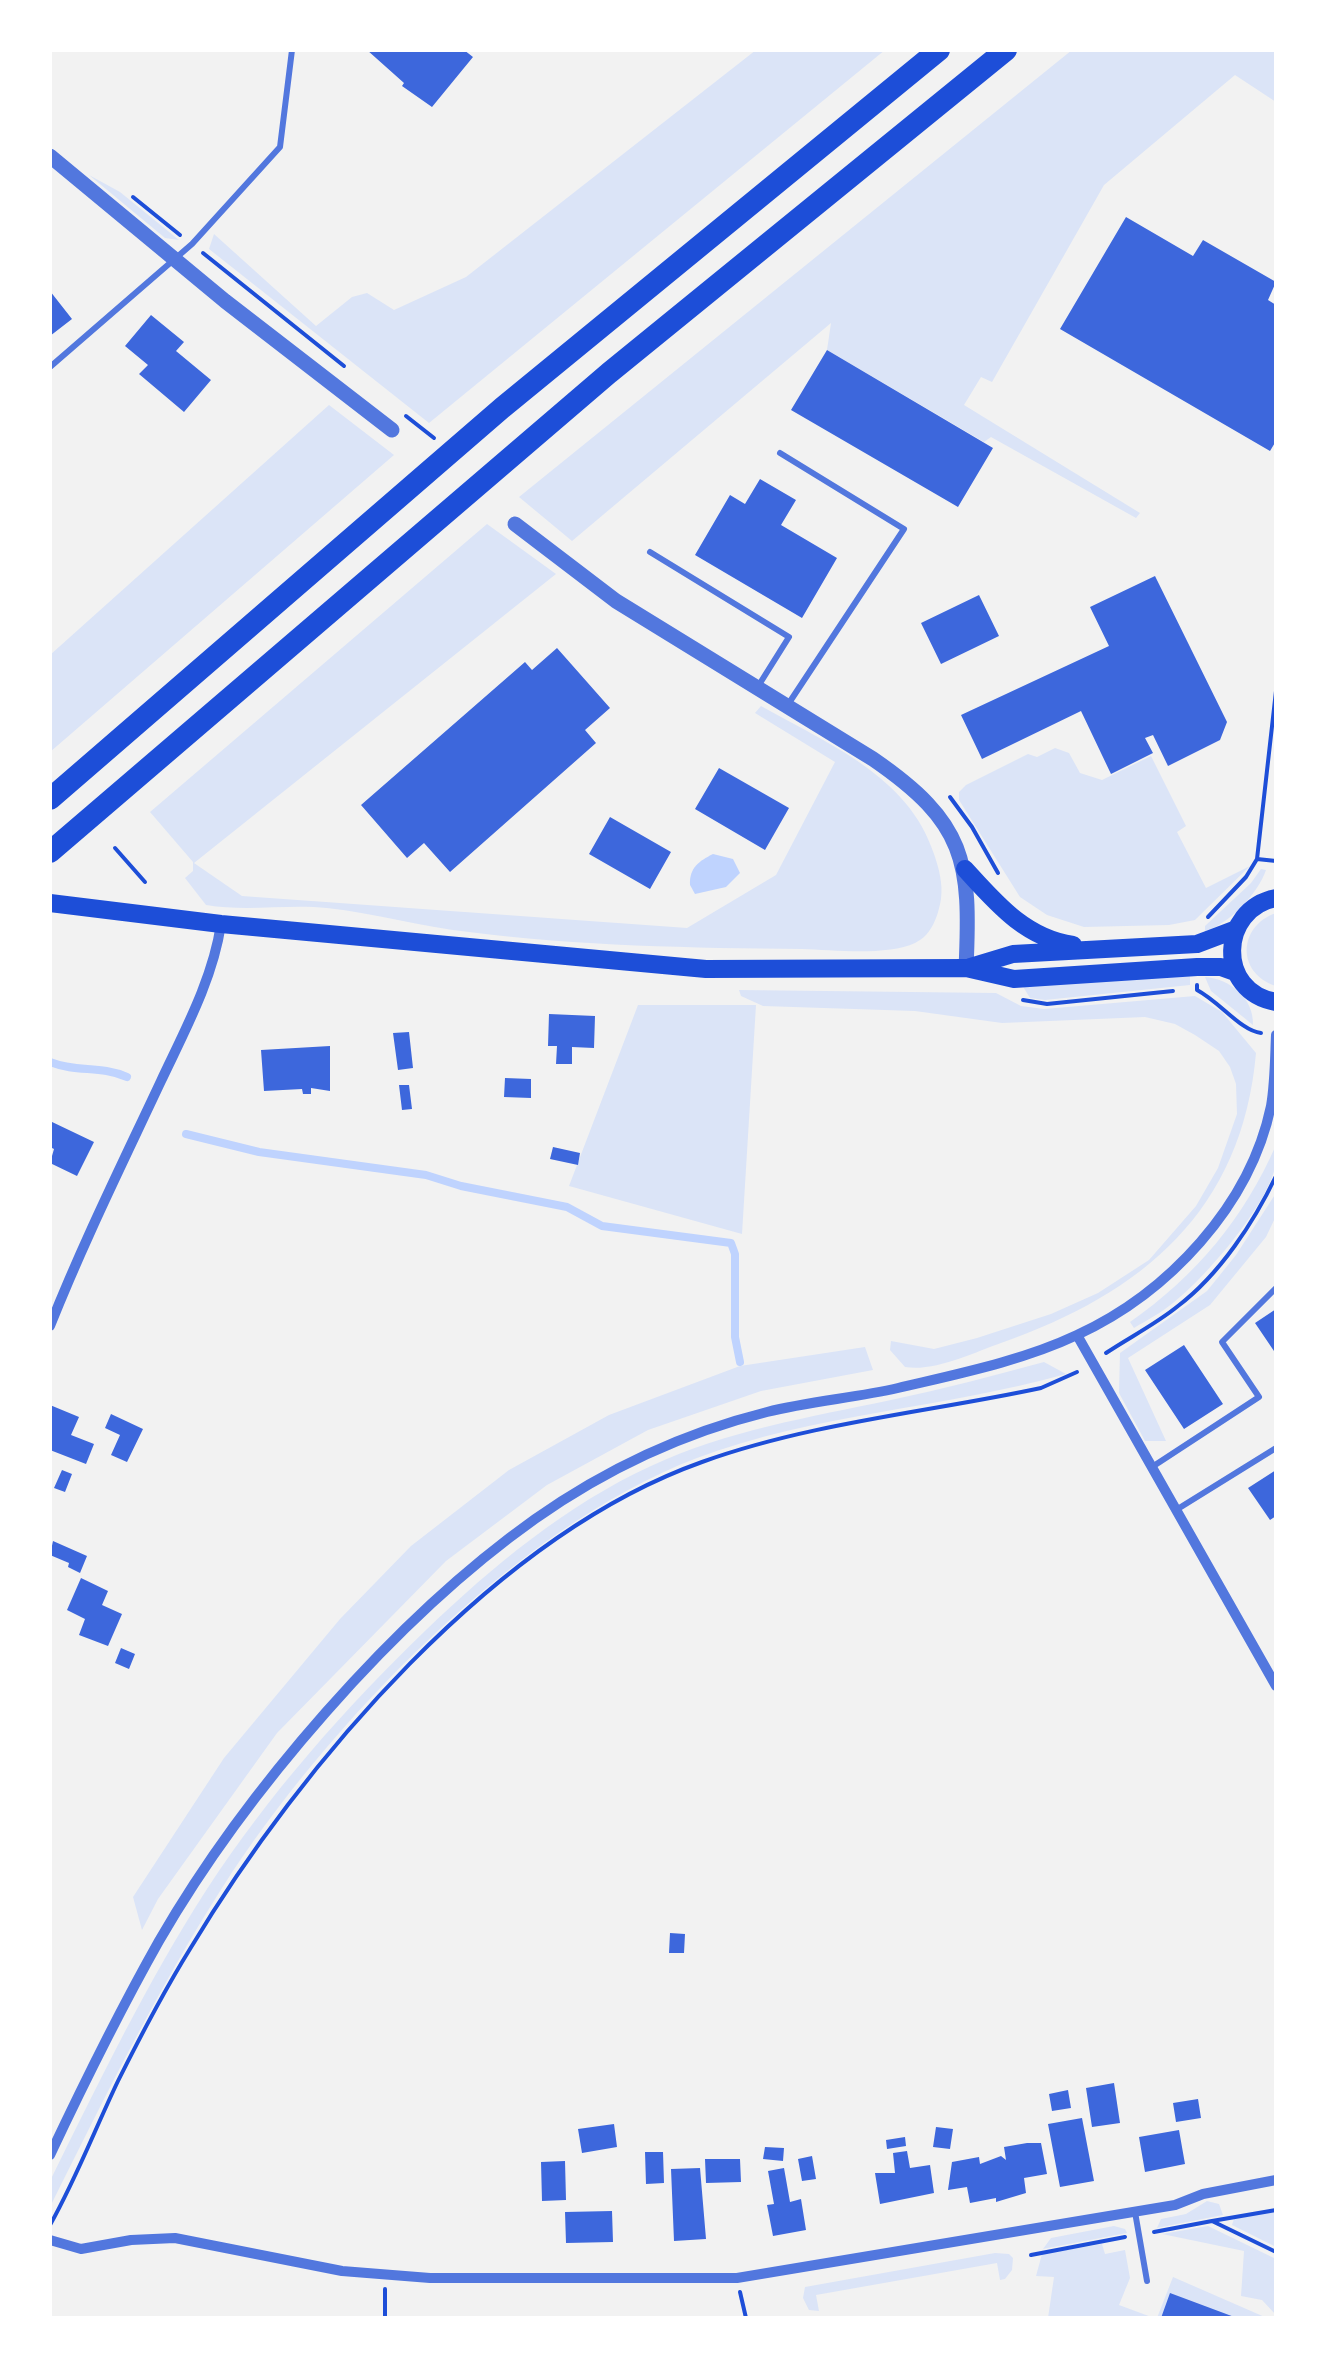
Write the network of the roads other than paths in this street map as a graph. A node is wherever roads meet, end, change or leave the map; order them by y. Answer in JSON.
{"nodes":[{"id":1,"x":292,"y":50,"type":"edge"},
{"id":2,"x":938,"y":50,"type":"edge"},
{"id":3,"x":1006,"y":50,"type":"edge"},
{"id":4,"x":50,"y":156,"type":"edge"},
{"id":5,"x":174,"y":258,"type":"junction"},
{"id":6,"x":50,"y":367,"type":"edge"},
{"id":7,"x":392,"y":430,"type":"dead end"},
{"id":8,"x":780,"y":453,"type":"dead end"},
{"id":9,"x":515,"y":524,"type":"dead end"},
{"id":10,"x":650,"y":552,"type":"dead end"},
{"id":11,"x":757,"y":688,"type":"junction"},
{"id":12,"x":787,"y":706,"type":"junction"},
{"id":13,"x":50,"y":798,"type":"edge"},
{"id":14,"x":50,"y":852,"type":"edge"},
{"id":15,"x":966,"y":869,"type":"junction"},
{"id":16,"x":1276,"y":898,"type":"edge"},
{"id":17,"x":50,"y":903,"type":"edge"},
{"id":18,"x":221,"y":924,"type":"junction"},
{"id":19,"x":1234,"y":930,"type":"junction"},
{"id":20,"x":1104,"y":950,"type":"junction"},
{"id":21,"x":966,"y":968,"type":"junction"},
{"id":22,"x":1236,"y":972,"type":"junction"},
{"id":23,"x":1276,"y":1002,"type":"edge"},
{"id":24,"x":1276,"y":1035,"type":"edge"},
{"id":25,"x":1276,"y":1288,"type":"edge"},
{"id":26,"x":50,"y":1326,"type":"edge"},
{"id":27,"x":1076,"y":1335,"type":"junction"},
{"id":28,"x":1276,"y":1448,"type":"edge"},
{"id":29,"x":1151,"y":1468,"type":"junction"},
{"id":30,"x":1176,"y":1510,"type":"junction"},
{"id":31,"x":1276,"y":1686,"type":"edge"},
{"id":32,"x":50,"y":2155,"type":"edge"},
{"id":33,"x":1276,"y":2180,"type":"edge"},
{"id":34,"x":1135,"y":2212,"type":"junction"},
{"id":35,"x":50,"y":2240,"type":"edge"},
{"id":36,"x":1147,"y":2280,"type":"dead end"}],
"edges":[{"from":1,"to":5,"type":"lane"},
{"from":2,"to":13,"type":"highway"},
{"from":3,"to":14,"type":"highway"},
{"from":4,"to":5,"type":"street"},
{"from":5,"to":6,"type":"lane"},
{"from":5,"to":7,"type":"street"},
{"from":8,"to":12,"type":"lane"},
{"from":9,"to":11,"type":"street"},
{"from":10,"to":11,"type":"lane"},
{"from":11,"to":12,"type":"street"},
{"from":12,"to":15,"type":"street"},
{"from":15,"to":20,"type":"main road"},
{"from":15,"to":21,"type":"street"},
{"from":16,"to":19,"type":"main road"},
{"from":17,"to":18,"type":"main road"},
{"from":18,"to":21,"type":"main road"},
{"from":18,"to":26,"type":"street"},
{"from":19,"to":20,"type":"main road"},
{"from":19,"to":22,"type":"main road"},
{"from":20,"to":21,"type":"main road"},
{"from":21,"to":22,"type":"main road"},
{"from":22,"to":23,"type":"main road"},
{"from":24,"to":27,"type":"street"},
{"from":25,"to":29,"type":"lane"},
{"from":27,"to":29,"type":"street"},
{"from":27,"to":32,"type":"street"},
{"from":28,"to":30,"type":"lane"},
{"from":29,"to":30,"type":"street"},
{"from":30,"to":31,"type":"street"},
{"from":33,"to":34,"type":"street"},
{"from":34,"to":35,"type":"street"},
{"from":34,"to":36,"type":"lane"}]}
